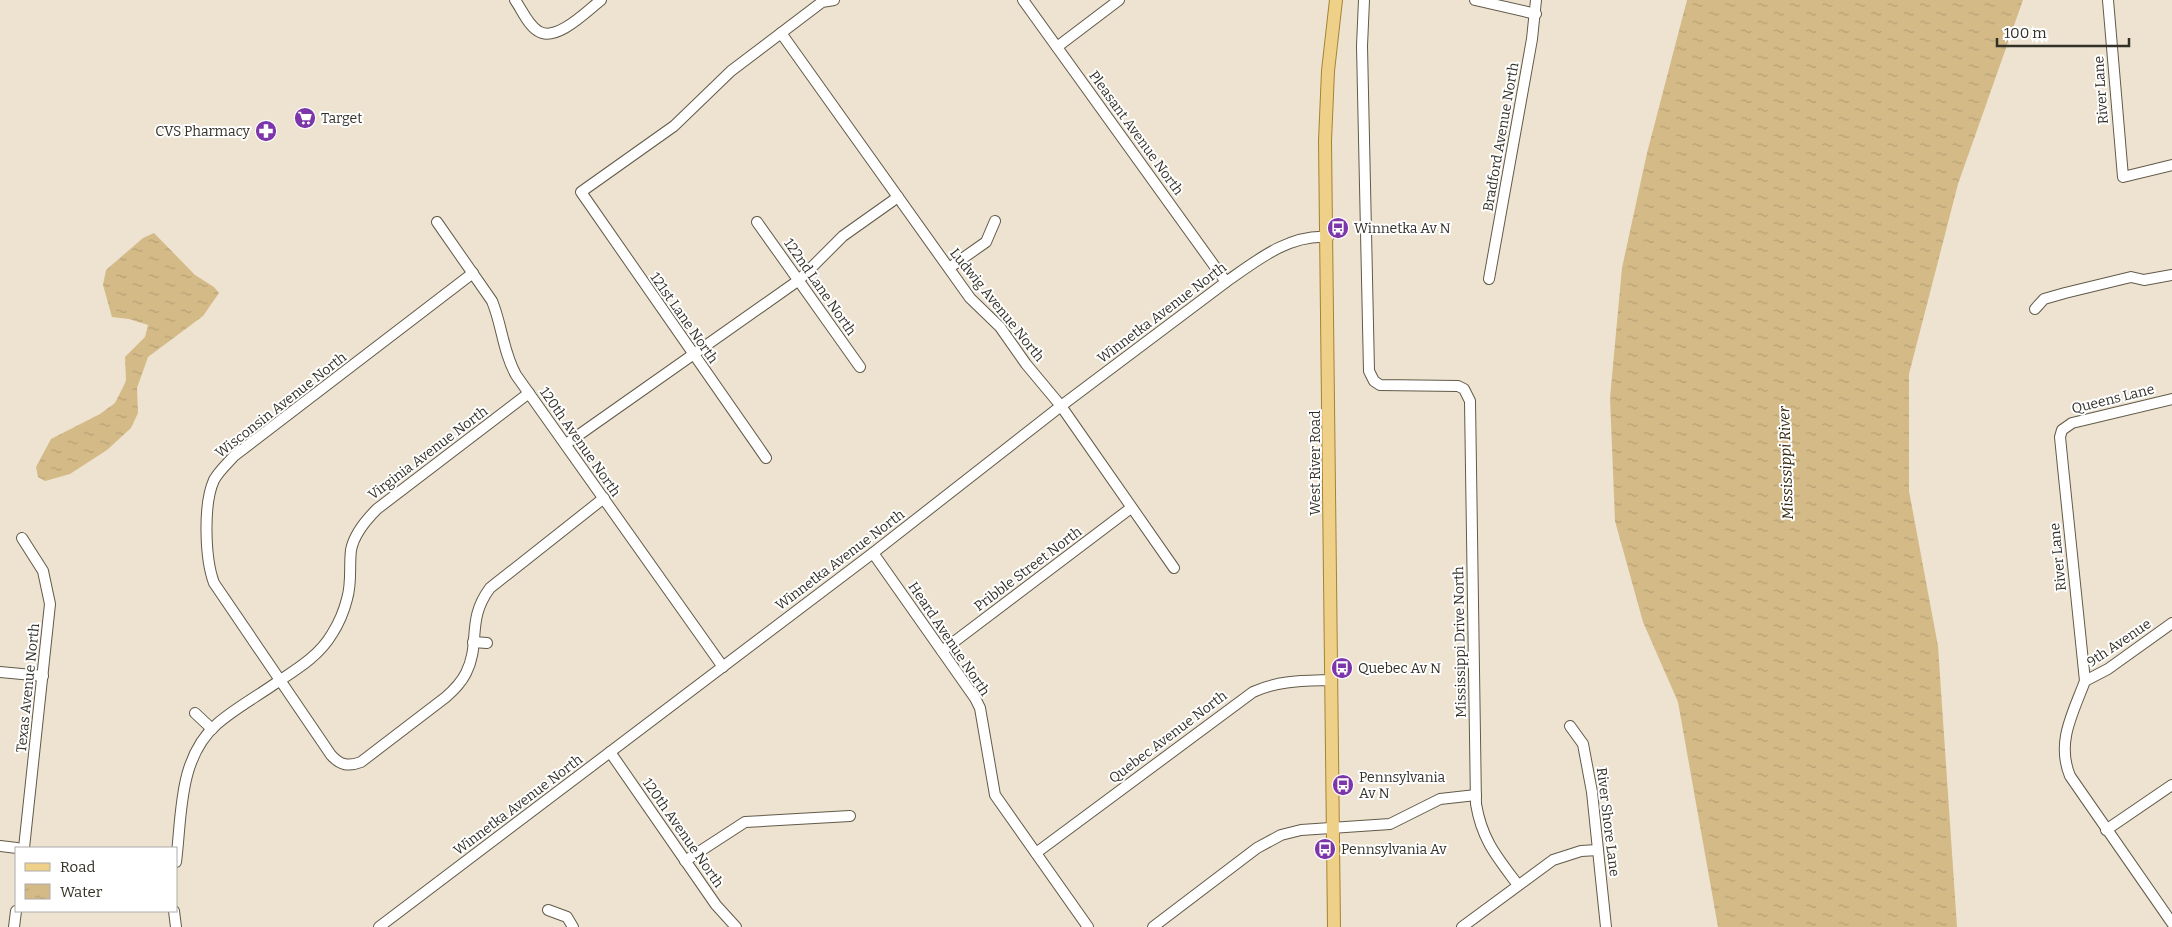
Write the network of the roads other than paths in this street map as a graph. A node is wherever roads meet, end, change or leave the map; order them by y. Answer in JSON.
{"nodes":[{"id":1,"x":515,"y":0,"type":"edge"},
{"id":2,"x":601,"y":0,"type":"edge"},
{"id":3,"x":834,"y":0,"type":"edge"},
{"id":4,"x":1023,"y":0,"type":"edge"},
{"id":5,"x":1119,"y":0,"type":"edge"},
{"id":6,"x":1336,"y":0,"type":"edge"},
{"id":7,"x":1364,"y":0,"type":"edge"},
{"id":8,"x":1475,"y":0,"type":"edge"},
{"id":9,"x":1536,"y":0,"type":"edge"},
{"id":10,"x":2108,"y":0,"type":"edge"},
{"id":11,"x":1536,"y":14,"type":"junction"},
{"id":12,"x":781,"y":34,"type":"junction"},
{"id":13,"x":1057,"y":47,"type":"junction"},
{"id":14,"x":2172,"y":165,"type":"edge"},
{"id":15,"x":898,"y":197,"type":"junction"},
{"id":16,"x":996,"y":221,"type":"dead end"},
{"id":17,"x":437,"y":222,"type":"dead end"},
{"id":18,"x":757,"y":222,"type":"dead end"},
{"id":19,"x":1328,"y":237,"type":"junction"},
{"id":20,"x":949,"y":268,"type":"junction"},
{"id":21,"x":473,"y":273,"type":"junction"},
{"id":22,"x":2172,"y":275,"type":"edge"},
{"id":23,"x":1489,"y":279,"type":"dead end"},
{"id":24,"x":799,"y":280,"type":"junction"},
{"id":25,"x":1226,"y":282,"type":"junction"},
{"id":26,"x":2035,"y":309,"type":"dead end"},
{"id":27,"x":692,"y":354,"type":"junction"},
{"id":28,"x":860,"y":367,"type":"dead end"},
{"id":29,"x":529,"y":393,"type":"junction"},
{"id":30,"x":2172,"y":399,"type":"edge"},
{"id":31,"x":1061,"y":406,"type":"junction"},
{"id":32,"x":2062,"y":430,"type":"joint"},
{"id":33,"x":566,"y":444,"type":"junction"},
{"id":34,"x":766,"y":458,"type":"dead end"},
{"id":35,"x":604,"y":498,"type":"junction"},
{"id":36,"x":1130,"y":508,"type":"junction"},
{"id":37,"x":22,"y":538,"type":"dead end"},
{"id":38,"x":873,"y":553,"type":"junction"},
{"id":39,"x":1174,"y":568,"type":"dead end"},
{"id":40,"x":2172,"y":623,"type":"edge"},
{"id":41,"x":473,"y":642,"type":"junction"},
{"id":42,"x":487,"y":643,"type":"dead end"},
{"id":43,"x":942,"y":651,"type":"junction"},
{"id":44,"x":723,"y":667,"type":"junction"},
{"id":45,"x":0,"y":672,"type":"edge"},
{"id":46,"x":43,"y":676,"type":"junction"},
{"id":47,"x":1332,"y":680,"type":"junction"},
{"id":48,"x":280,"y":681,"type":"junction"},
{"id":49,"x":2085,"y":681,"type":"junction"},
{"id":50,"x":195,"y":713,"type":"dead end"},
{"id":51,"x":1570,"y":726,"type":"dead end"},
{"id":52,"x":212,"y":729,"type":"junction"},
{"id":53,"x":610,"y":752,"type":"junction"},
{"id":54,"x":2172,"y":785,"type":"edge"},
{"id":55,"x":1476,"y":795,"type":"junction"},
{"id":56,"x":850,"y":816,"type":"dead end"},
{"id":57,"x":1334,"y":828,"type":"junction"},
{"id":58,"x":2106,"y":830,"type":"junction"},
{"id":59,"x":0,"y":846,"type":"edge"},
{"id":60,"x":24,"y":847,"type":"edge"},
{"id":61,"x":178,"y":847,"type":"edge"},
{"id":62,"x":15,"y":848,"type":"edge"},
{"id":63,"x":1598,"y":850,"type":"junction"},
{"id":64,"x":1036,"y":853,"type":"junction"},
{"id":65,"x":685,"y":861,"type":"junction"},
{"id":66,"x":1518,"y":885,"type":"junction"},
{"id":67,"x":548,"y":910,"type":"dead end"},
{"id":68,"x":16,"y":912,"type":"edge"},
{"id":69,"x":174,"y":912,"type":"edge"},
{"id":70,"x":2172,"y":924,"type":"edge"},
{"id":71,"x":14,"y":927,"type":"edge"},
{"id":72,"x":176,"y":927,"type":"edge"},
{"id":73,"x":379,"y":927,"type":"edge"},
{"id":74,"x":574,"y":927,"type":"edge"},
{"id":75,"x":736,"y":927,"type":"edge"},
{"id":76,"x":1088,"y":927,"type":"edge"},
{"id":77,"x":1153,"y":927,"type":"edge"},
{"id":78,"x":1334,"y":927,"type":"edge"},
{"id":79,"x":1462,"y":927,"type":"edge"},
{"id":80,"x":1606,"y":927,"type":"edge"}],
"edges":[{"from":1,"to":2,"type":"street"},
{"from":3,"to":12,"type":"street"},
{"from":4,"to":13,"type":"street","name":"Pleasant Avenue North"},
{"from":5,"to":13,"type":"street"},
{"from":6,"to":19,"type":"main road","name":"West River Road"},
{"from":7,"to":55,"type":"street","name":"Mississippi Drive North"},
{"from":8,"to":11,"type":"street"},
{"from":9,"to":11,"type":"street","name":"Bradford Avenue North"},
{"from":10,"to":14,"type":"street","name":"River Lane"},
{"from":11,"to":23,"type":"street","name":"Bradford Avenue North"},
{"from":12,"to":15,"type":"street","name":"Ludwig Avenue North"},
{"from":12,"to":27,"type":"street","name":"121st Lane North"},
{"from":13,"to":25,"type":"street","name":"Pleasant Avenue North"},
{"from":15,"to":20,"type":"street","name":"Ludwig Avenue North"},
{"from":15,"to":24,"type":"street"},
{"from":16,"to":20,"type":"street"},
{"from":17,"to":21,"type":"street","name":"120th Avenue North"},
{"from":18,"to":24,"type":"street","name":"122nd Lane North"},
{"from":19,"to":25,"type":"street","name":"Winnetka Avenue North"},
{"from":19,"to":47,"type":"main road","name":"West River Road"},
{"from":20,"to":31,"type":"street","name":"Ludwig Avenue North"},
{"from":21,"to":29,"type":"street","name":"120th Avenue North"},
{"from":21,"to":48,"type":"street","name":"Wisconsin Avenue North"},
{"from":22,"to":26,"type":"street"},
{"from":24,"to":27,"type":"street"},
{"from":24,"to":28,"type":"street","name":"122nd Lane North"},
{"from":25,"to":31,"type":"street","name":"Winnetka Avenue North"},
{"from":27,"to":33,"type":"street"},
{"from":27,"to":34,"type":"street","name":"121st Lane North"},
{"from":29,"to":33,"type":"street","name":"120th Avenue North"},
{"from":29,"to":48,"type":"street","name":"Virginia Avenue North"},
{"from":30,"to":32,"type":"street","name":"Queens Lane"},
{"from":31,"to":36,"type":"street","name":"Ludwig Avenue North"},
{"from":31,"to":38,"type":"street","name":"Winnetka Avenue North"},
{"from":32,"to":49,"type":"street","name":"River Lane"},
{"from":33,"to":35,"type":"street","name":"120th Avenue North"},
{"from":35,"to":41,"type":"street","name":"Wisconsin Avenue North"},
{"from":35,"to":44,"type":"street","name":"120th Avenue North"},
{"from":36,"to":39,"type":"street","name":"Ludwig Avenue North"},
{"from":36,"to":43,"type":"street","name":"Pribble Street North"},
{"from":37,"to":46,"type":"street","name":"Texas Avenue North"},
{"from":38,"to":43,"type":"street","name":"Heard Avenue North"},
{"from":38,"to":44,"type":"street","name":"Winnetka Avenue North"},
{"from":40,"to":49,"type":"street","name":"9th Avenue"},
{"from":41,"to":42,"type":"street"},
{"from":41,"to":48,"type":"street","name":"Wisconsin Avenue North"},
{"from":43,"to":64,"type":"street","name":"Heard Avenue North"},
{"from":44,"to":53,"type":"street","name":"Winnetka Avenue North"},
{"from":45,"to":46,"type":"street"},
{"from":46,"to":60,"type":"street","name":"Texas Avenue North"},
{"from":47,"to":57,"type":"main road","name":"West River Road"},
{"from":47,"to":64,"type":"street","name":"Quebec Avenue North"},
{"from":48,"to":52,"type":"street","name":"Virginia Avenue North"},
{"from":49,"to":58,"type":"street","name":"9th Avenue"},
{"from":50,"to":52,"type":"street"},
{"from":51,"to":63,"type":"street","name":"River Shore Lane"},
{"from":52,"to":61,"type":"street","name":"Virginia Avenue North"},
{"from":53,"to":65,"type":"street","name":"120th Avenue North"},
{"from":53,"to":73,"type":"street","name":"Winnetka Avenue North"},
{"from":54,"to":58,"type":"street"},
{"from":55,"to":57,"type":"street"},
{"from":55,"to":66,"type":"street","name":"Mississippi Drive North"},
{"from":56,"to":65,"type":"street"},
{"from":57,"to":77,"type":"street"},
{"from":57,"to":78,"type":"main road","name":"West River Road"},
{"from":58,"to":70,"type":"street"},
{"from":59,"to":62,"type":"street"},
{"from":63,"to":66,"type":"street"},
{"from":63,"to":80,"type":"street","name":"River Shore Lane"},
{"from":64,"to":76,"type":"street","name":"Heard Avenue North"},
{"from":65,"to":75,"type":"street","name":"120th Avenue North"},
{"from":66,"to":79,"type":"street"},
{"from":67,"to":74,"type":"street"},
{"from":68,"to":71,"type":"street"},
{"from":69,"to":72,"type":"street"}]}
